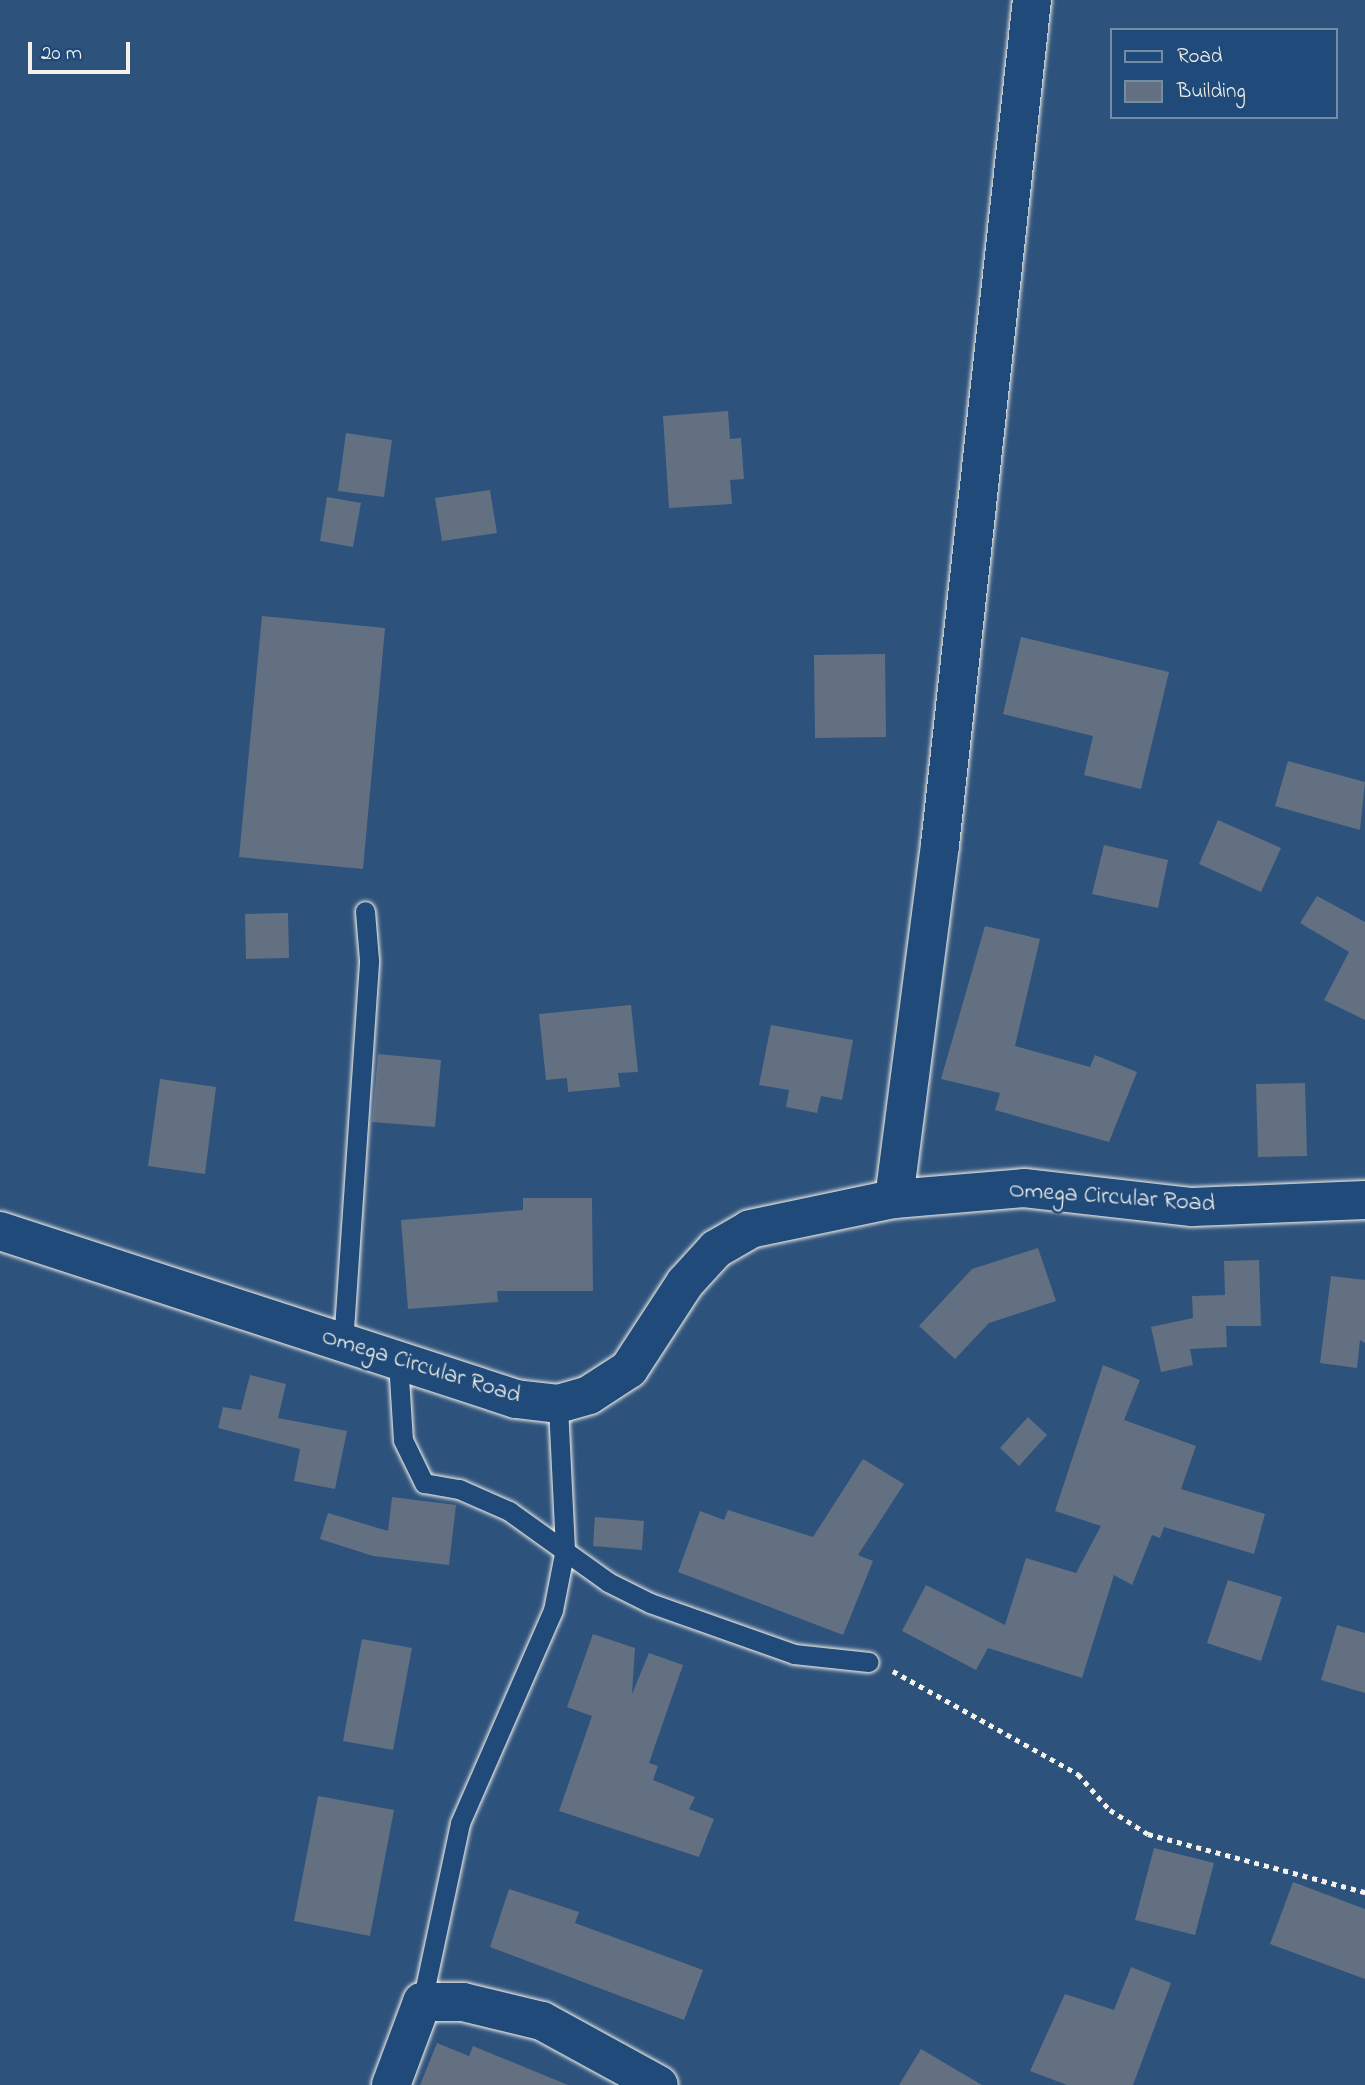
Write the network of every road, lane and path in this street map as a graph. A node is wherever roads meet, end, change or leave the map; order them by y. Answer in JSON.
{"nodes":[{"id":1,"x":1032,"y":0,"type":"edge"},
{"id":2,"x":365,"y":911,"type":"dead end"},
{"id":3,"x":894,"y":1199,"type":"junction"},
{"id":4,"x":1365,"y":1200,"type":"edge"},
{"id":5,"x":0,"y":1231,"type":"edge"},
{"id":6,"x":344,"y":1344,"type":"junction"},
{"id":7,"x":398,"y":1361,"type":"junction"},
{"id":8,"x":558,"y":1404,"type":"junction"},
{"id":9,"x":565,"y":1549,"type":"junction"},
{"id":10,"x":869,"y":1662,"type":"joint"},
{"id":11,"x":1365,"y":1892,"type":"edge"},
{"id":12,"x":422,"y":2002,"type":"junction"},
{"id":13,"x":391,"y":2085,"type":"edge"},
{"id":14,"x":659,"y":2085,"type":"edge"}],
"edges":[{"from":1,"to":3,"type":"street"},
{"from":2,"to":6,"type":"lane"},
{"from":3,"to":4,"type":"street","name":"Omega Circular Road"},
{"from":3,"to":8,"type":"street","name":"Omega Circular Road"},
{"from":5,"to":6,"type":"street","name":"Omega Circular Road"},
{"from":6,"to":7,"type":"street","name":"Omega Circular Road"},
{"from":7,"to":8,"type":"street","name":"Omega Circular Road"},
{"from":7,"to":9,"type":"lane"},
{"from":8,"to":9,"type":"lane"},
{"from":9,"to":10,"type":"lane"},
{"from":9,"to":12,"type":"lane"},
{"from":10,"to":11,"type":"path"},
{"from":12,"to":13,"type":"street"},
{"from":12,"to":14,"type":"street"}]}
